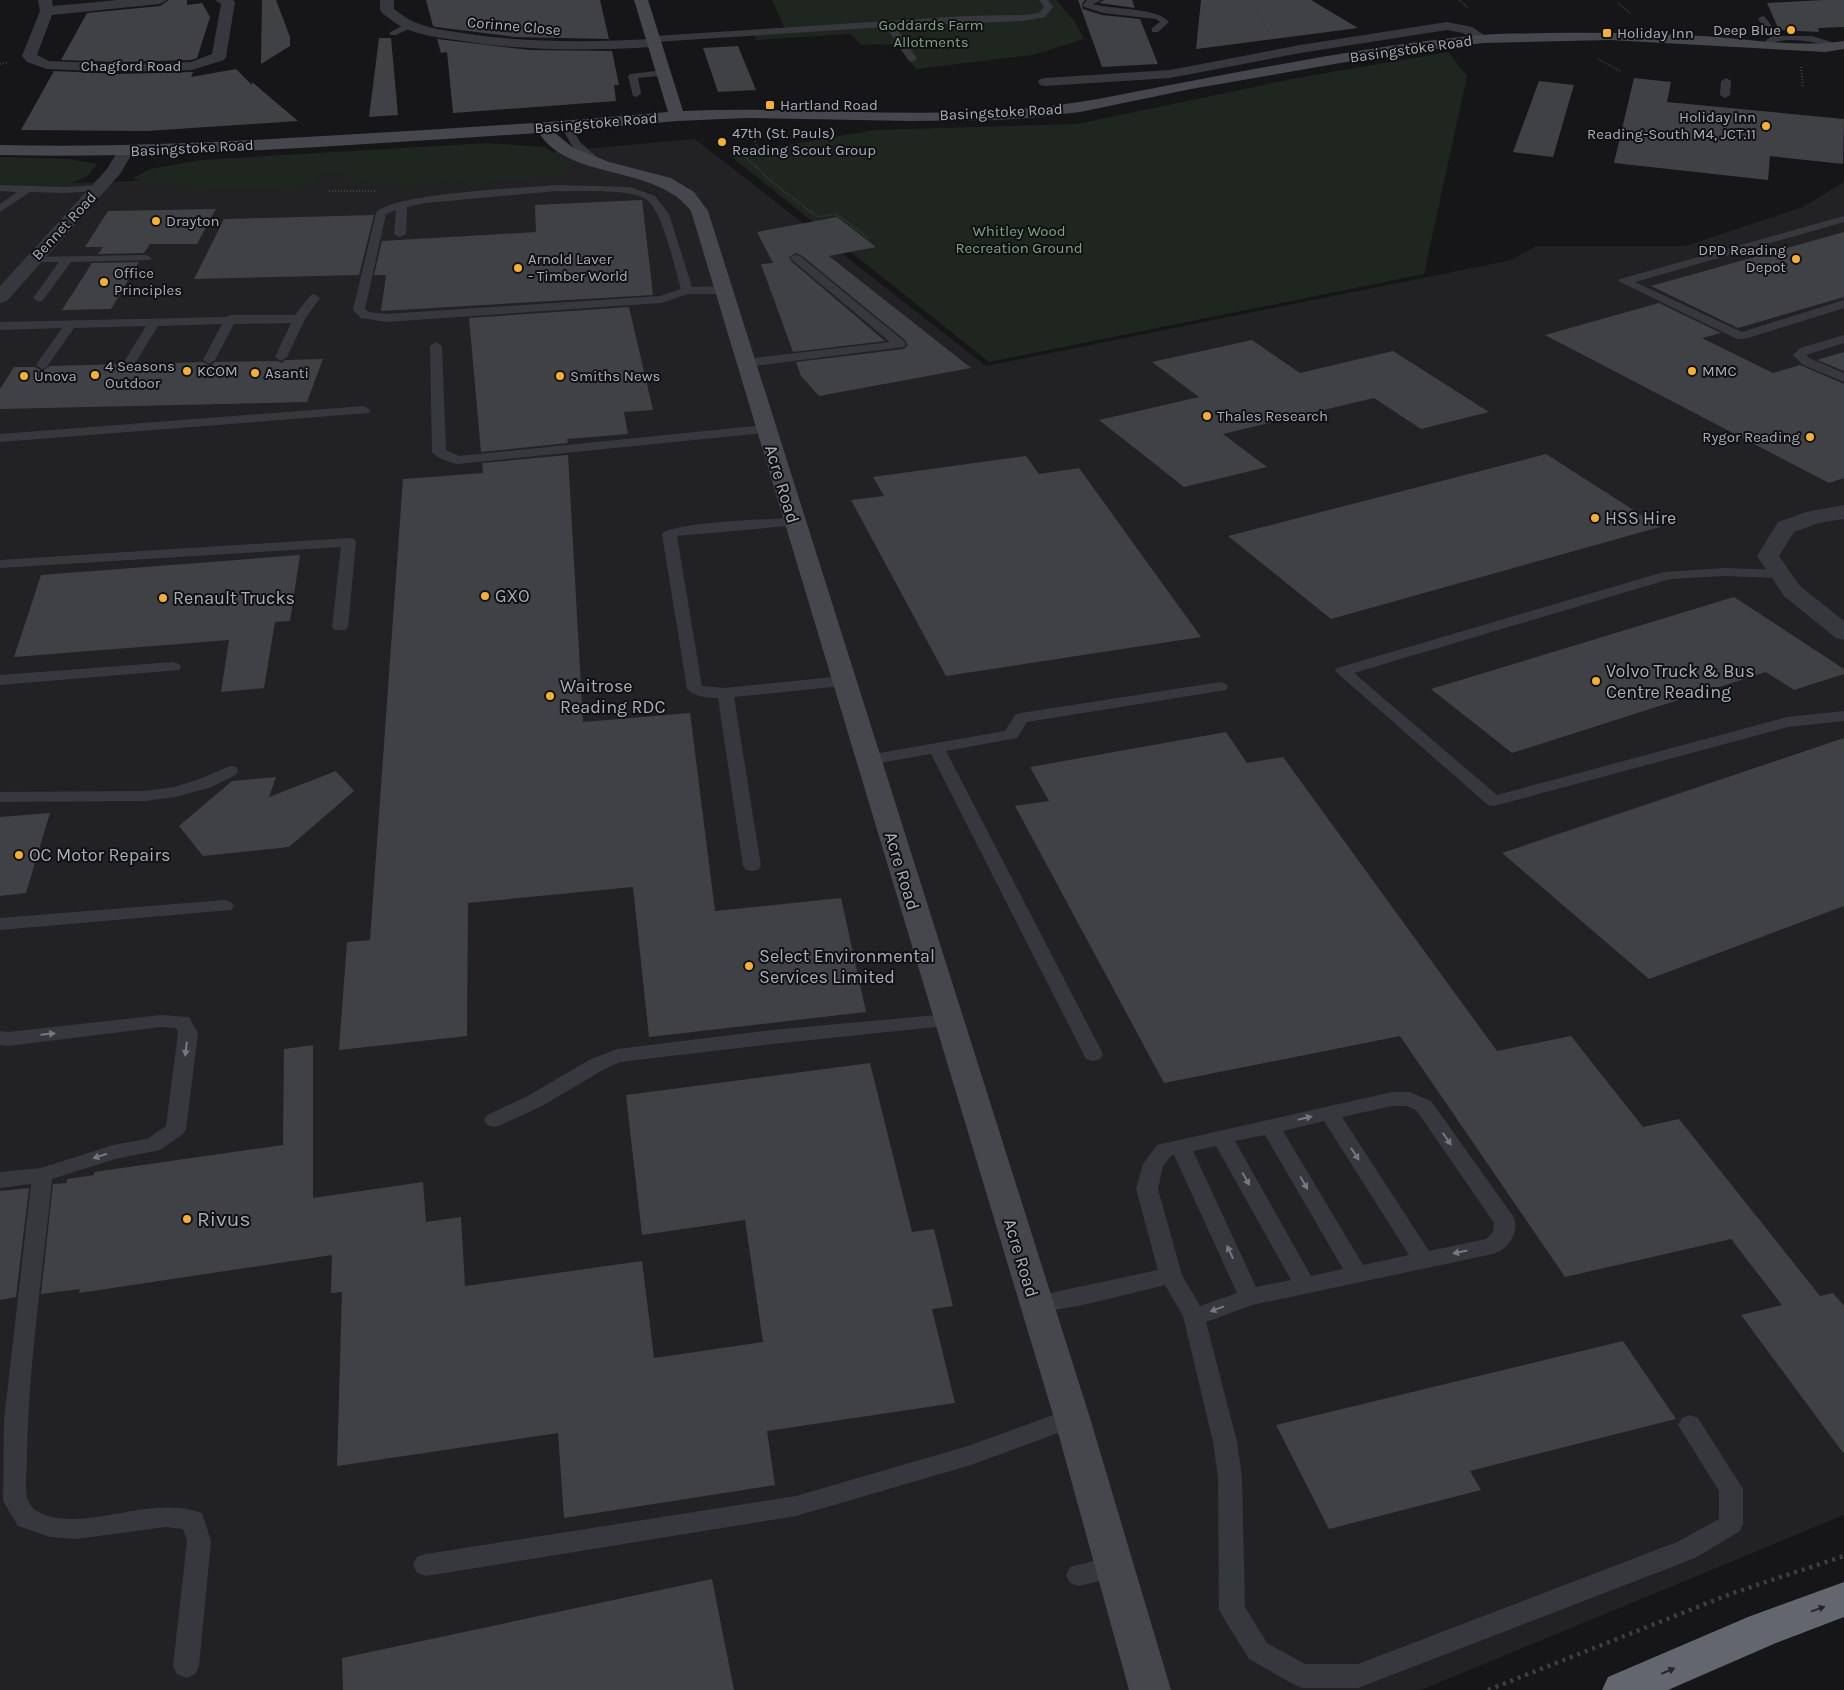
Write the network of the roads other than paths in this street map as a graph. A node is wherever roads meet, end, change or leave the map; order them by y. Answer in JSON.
{"nodes":[{"id":1,"x":160,"y":0,"type":"edge"},
{"id":2,"x":222,"y":0,"type":"edge"},
{"id":3,"x":387,"y":0,"type":"edge"},
{"id":4,"x":641,"y":0,"type":"edge"},
{"id":5,"x":1043,"y":0,"type":"edge"},
{"id":6,"x":1098,"y":0,"type":"edge"},
{"id":7,"x":46,"y":6,"type":"edge"},
{"id":8,"x":1762,"y":19,"type":"dead end"},
{"id":9,"x":888,"y":24,"type":"junction"},
{"id":10,"x":409,"y":25,"type":"junction"},
{"id":11,"x":1156,"y":30,"type":"dead end"},
{"id":12,"x":393,"y":33,"type":"dead end"},
{"id":13,"x":1483,"y":39,"type":"junction"},
{"id":14,"x":1703,"y":40,"type":"junction"},
{"id":15,"x":654,"y":41,"type":"junction"},
{"id":16,"x":1773,"y":42,"type":"junction"},
{"id":17,"x":1838,"y":45,"type":"edge"},
{"id":18,"x":912,"y":59,"type":"dead end"},
{"id":19,"x":665,"y":73,"type":"junction"},
{"id":20,"x":1170,"y":74,"type":"junction"},
{"id":21,"x":1726,"y":81,"type":"dead end"},
{"id":22,"x":1044,"y":82,"type":"dead end"},
{"id":23,"x":1191,"y":85,"type":"junction"},
{"id":24,"x":636,"y":94,"type":"dead end"},
{"id":25,"x":1725,"y":94,"type":"dead end"},
{"id":26,"x":677,"y":116,"type":"junction"},
{"id":27,"x":566,"y":126,"type":"junction"},
{"id":28,"x":544,"y":128,"type":"junction"},
{"id":29,"x":596,"y":140,"type":"junction"},
{"id":30,"x":0,"y":150,"type":"edge"},
{"id":31,"x":125,"y":152,"type":"junction"},
{"id":32,"x":0,"y":188,"type":"edge"},
{"id":33,"x":99,"y":188,"type":"junction"},
{"id":34,"x":28,"y":189,"type":"junction"},
{"id":35,"x":402,"y":207,"type":"junction"},
{"id":36,"x":0,"y":209,"type":"edge"},
{"id":37,"x":1844,"y":220,"type":"edge"},
{"id":38,"x":400,"y":234,"type":"dead end"},
{"id":39,"x":146,"y":258,"type":"dead end"},
{"id":40,"x":796,"y":258,"type":"dead end"},
{"id":41,"x":34,"y":259,"type":"junction"},
{"id":42,"x":67,"y":259,"type":"junction"},
{"id":43,"x":723,"y":290,"type":"junction"},
{"id":44,"x":687,"y":292,"type":"junction"},
{"id":45,"x":0,"y":296,"type":"edge"},
{"id":46,"x":40,"y":298,"type":"dead end"},
{"id":47,"x":314,"y":298,"type":"dead end"},
{"id":48,"x":1844,"y":304,"type":"edge"},
{"id":49,"x":231,"y":319,"type":"junction"},
{"id":50,"x":299,"y":319,"type":"junction"},
{"id":51,"x":155,"y":321,"type":"junction"},
{"id":52,"x":71,"y":324,"type":"junction"},
{"id":53,"x":0,"y":326,"type":"edge"},
{"id":54,"x":1844,"y":338,"type":"edge"},
{"id":55,"x":436,"y":346,"type":"dead end"},
{"id":56,"x":281,"y":356,"type":"dead end"},
{"id":57,"x":209,"y":360,"type":"dead end"},
{"id":58,"x":130,"y":362,"type":"dead end"},
{"id":59,"x":746,"y":363,"type":"junction"},
{"id":60,"x":42,"y":365,"type":"dead end"},
{"id":61,"x":1844,"y":378,"type":"edge"},
{"id":62,"x":364,"y":410,"type":"dead end"},
{"id":63,"x":765,"y":429,"type":"junction"},
{"id":64,"x":0,"y":438,"type":"edge"},
{"id":65,"x":1844,"y":512,"type":"edge"},
{"id":66,"x":794,"y":522,"type":"junction"},
{"id":67,"x":0,"y":564,"type":"edge"},
{"id":68,"x":1780,"y":574,"type":"junction"},
{"id":69,"x":340,"y":627,"type":"dead end"},
{"id":70,"x":1844,"y":633,"type":"edge"},
{"id":71,"x":173,"y":667,"type":"dead end"},
{"id":72,"x":0,"y":680,"type":"edge"},
{"id":73,"x":843,"y":681,"type":"junction"},
{"id":74,"x":1220,"y":687,"type":"dead end"},
{"id":75,"x":724,"y":693,"type":"junction"},
{"id":76,"x":1844,"y":716,"type":"edge"},
{"id":77,"x":936,"y":748,"type":"junction"},
{"id":78,"x":868,"y":760,"type":"junction"},
{"id":79,"x":230,"y":771,"type":"dead end"},
{"id":80,"x":0,"y":797,"type":"edge"},
{"id":81,"x":752,"y":866,"type":"dead end"},
{"id":82,"x":225,"y":906,"type":"dead end"},
{"id":83,"x":0,"y":924,"type":"edge"},
{"id":84,"x":948,"y":1020,"type":"junction"},
{"id":85,"x":0,"y":1038,"type":"edge"},
{"id":86,"x":1093,"y":1054,"type":"dead end"},
{"id":87,"x":1328,"y":1113,"type":"junction"},
{"id":88,"x":494,"y":1120,"type":"dead end"},
{"id":89,"x":1270,"y":1126,"type":"junction"},
{"id":90,"x":1222,"y":1137,"type":"junction"},
{"id":91,"x":1180,"y":1146,"type":"junction"},
{"id":92,"x":42,"y":1174,"type":"junction"},
{"id":93,"x":0,"y":1180,"type":"edge"},
{"id":94,"x":1423,"y":1260,"type":"junction"},
{"id":95,"x":1357,"y":1274,"type":"junction"},
{"id":96,"x":1171,"y":1275,"type":"junction"},
{"id":97,"x":1305,"y":1285,"type":"junction"},
{"id":98,"x":1250,"y":1296,"type":"junction"},
{"id":99,"x":1035,"y":1304,"type":"junction"},
{"id":100,"x":1194,"y":1317,"type":"junction"},
{"id":101,"x":1072,"y":1418,"type":"junction"},
{"id":102,"x":1690,"y":1425,"type":"dead end"},
{"id":103,"x":426,"y":1565,"type":"dead end"},
{"id":104,"x":1114,"y":1567,"type":"junction"},
{"id":105,"x":1078,"y":1575,"type":"dead end"},
{"id":106,"x":1844,"y":1599,"type":"edge"},
{"id":107,"x":186,"y":1666,"type":"dead end"},
{"id":108,"x":1150,"y":1690,"type":"edge"},
{"id":109,"x":1623,"y":1690,"type":"edge"}],
"edges":[{"from":1,"to":7,"type":"street","name":"Chagford Road"},
{"from":2,"to":7,"type":"street","name":"Chagford Road"},
{"from":3,"to":10,"type":"street","name":"Corinne Close"},
{"from":4,"to":15,"type":"street"},
{"from":5,"to":9,"type":"lane"},
{"from":6,"to":11,"type":"lane"},
{"from":8,"to":16,"type":"lane"},
{"from":9,"to":15,"type":"lane"},
{"from":9,"to":18,"type":"lane"},
{"from":10,"to":12,"type":"lane"},
{"from":10,"to":15,"type":"street","name":"Corinne Close"},
{"from":13,"to":14,"type":"street","name":"Basingstoke Road"},
{"from":13,"to":20,"type":"street","name":"Basingstoke Road"},
{"from":13,"to":23,"type":"street","name":"Basingstoke Road"},
{"from":14,"to":16,"type":"street","name":"Basingstoke Road"},
{"from":14,"to":17,"type":"street","name":"Basingstoke Road"},
{"from":15,"to":19,"type":"street"},
{"from":16,"to":17,"type":"street","name":"Basingstoke Road"},
{"from":19,"to":24,"type":"lane"},
{"from":19,"to":26,"type":"street"},
{"from":20,"to":22,"type":"street","name":"Basingstoke Road"},
{"from":20,"to":23,"type":"street"},
{"from":21,"to":25,"type":"lane"},
{"from":23,"to":26,"type":"street","name":"Basingstoke Road"},
{"from":26,"to":29,"type":"street","name":"Basingstoke Road"},
{"from":27,"to":28,"type":"street","name":"Basingstoke Road"},
{"from":27,"to":29,"type":"street","name":"Basingstoke Road"},
{"from":27,"to":29,"type":"lane","name":"Acre Road"},
{"from":28,"to":29,"type":"street"},
{"from":28,"to":31,"type":"street","name":"Basingstoke Road"},
{"from":29,"to":43,"type":"street","name":"Acre Road"},
{"from":30,"to":31,"type":"street","name":"Basingstoke Road"},
{"from":31,"to":33,"type":"street","name":"Bennet Road"},
{"from":32,"to":34,"type":"lane"},
{"from":33,"to":34,"type":"lane"},
{"from":33,"to":41,"type":"street","name":"Bennet Road"},
{"from":34,"to":36,"type":"lane"},
{"from":35,"to":38,"type":"lane"},
{"from":35,"to":44,"type":"lane"},
{"from":35,"to":44,"type":"lane"},
{"from":37,"to":48,"type":"lane"},
{"from":39,"to":42,"type":"lane"},
{"from":40,"to":59,"type":"lane"},
{"from":41,"to":42,"type":"lane"},
{"from":41,"to":45,"type":"street","name":"Bennet Road"},
{"from":42,"to":46,"type":"lane"},
{"from":43,"to":44,"type":"lane"},
{"from":43,"to":59,"type":"street","name":"Acre Road"},
{"from":47,"to":50,"type":"lane"},
{"from":49,"to":50,"type":"lane"},
{"from":49,"to":51,"type":"lane"},
{"from":49,"to":57,"type":"lane"},
{"from":50,"to":56,"type":"lane"},
{"from":51,"to":52,"type":"lane"},
{"from":51,"to":58,"type":"lane"},
{"from":52,"to":53,"type":"lane"},
{"from":52,"to":60,"type":"lane"},
{"from":54,"to":61,"type":"lane"},
{"from":55,"to":63,"type":"lane"},
{"from":59,"to":63,"type":"street","name":"Acre Road"},
{"from":62,"to":64,"type":"lane"},
{"from":63,"to":66,"type":"street","name":"Acre Road"},
{"from":65,"to":68,"type":"street"},
{"from":66,"to":73,"type":"street","name":"Acre Road"},
{"from":66,"to":75,"type":"lane"},
{"from":67,"to":69,"type":"lane"},
{"from":68,"to":70,"type":"street"},
{"from":68,"to":76,"type":"lane"},
{"from":71,"to":72,"type":"lane"},
{"from":73,"to":75,"type":"lane"},
{"from":73,"to":78,"type":"street","name":"Acre Road"},
{"from":74,"to":77,"type":"lane"},
{"from":75,"to":81,"type":"lane"},
{"from":77,"to":78,"type":"lane"},
{"from":77,"to":86,"type":"lane"},
{"from":78,"to":84,"type":"street","name":"Acre Road"},
{"from":79,"to":80,"type":"lane"},
{"from":82,"to":83,"type":"lane"},
{"from":84,"to":88,"type":"lane"},
{"from":84,"to":99,"type":"street","name":"Acre Road"},
{"from":85,"to":92,"type":"lane","one_way":true},
{"from":89,"to":87,"type":"lane","one_way":true},
{"from":87,"to":94,"type":"lane","one_way":true},
{"from":87,"to":94,"type":"lane","one_way":true},
{"from":89,"to":90,"type":"lane"},
{"from":89,"to":95,"type":"lane","one_way":true},
{"from":90,"to":91,"type":"lane"},
{"from":90,"to":97,"type":"lane","one_way":true},
{"from":91,"to":96,"type":"lane"},
{"from":98,"to":91,"type":"lane","one_way":true},
{"from":92,"to":93,"type":"lane"},
{"from":92,"to":107,"type":"lane"},
{"from":94,"to":95,"type":"lane"},
{"from":95,"to":97,"type":"lane"},
{"from":96,"to":99,"type":"lane"},
{"from":96,"to":100,"type":"lane"},
{"from":97,"to":98,"type":"lane"},
{"from":98,"to":100,"type":"lane","one_way":true},
{"from":99,"to":101,"type":"street","name":"Acre Road"},
{"from":100,"to":102,"type":"lane"},
{"from":101,"to":103,"type":"lane"},
{"from":101,"to":104,"type":"street","name":"Acre Road"},
{"from":104,"to":105,"type":"lane"},
{"from":104,"to":108,"type":"street","name":"Acre Road"},
{"from":109,"to":106,"type":"highway","one_way":true}]}
